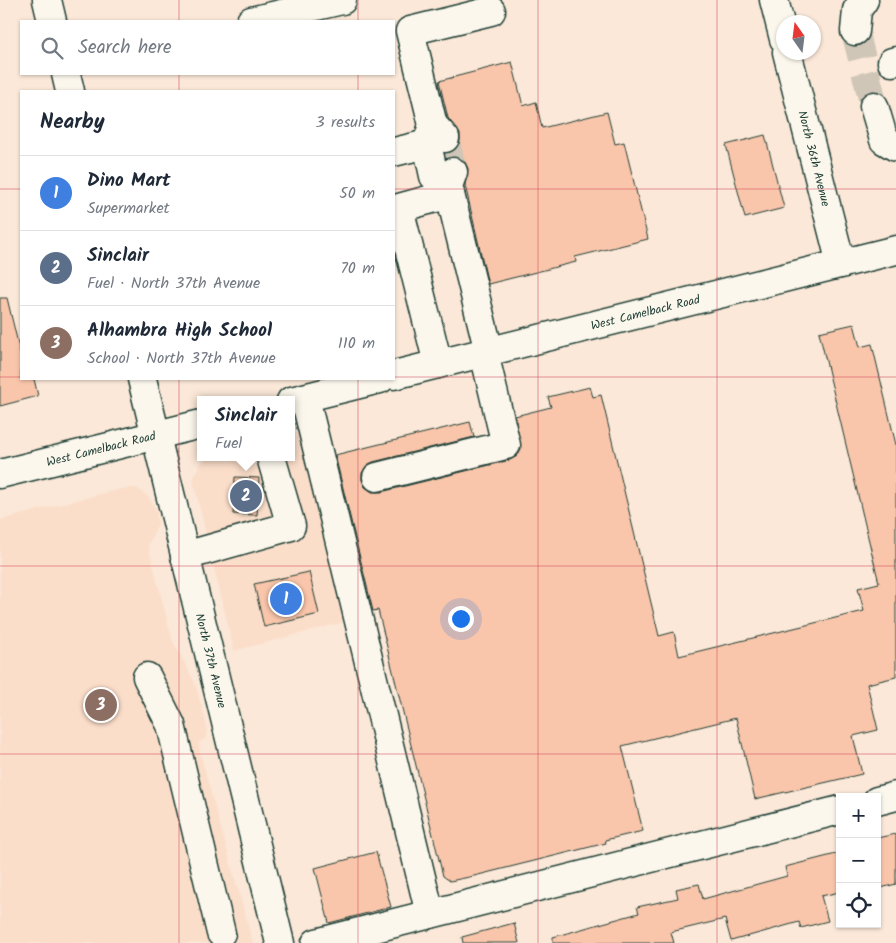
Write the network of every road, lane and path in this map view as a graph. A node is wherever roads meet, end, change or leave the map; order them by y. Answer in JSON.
{"nodes":[{"id":1,"x":47,"y":0,"type":"edge"},
{"id":2,"x":342,"y":0,"type":"edge"},
{"id":3,"x":774,"y":0,"type":"edge"},
{"id":4,"x":864,"y":0,"type":"edge"},
{"id":5,"x":491,"y":11,"type":"dead end"},
{"id":6,"x":778,"y":15,"type":"edge"},
{"id":7,"x":52,"y":20,"type":"edge"},
{"id":8,"x":255,"y":20,"type":"edge"},
{"id":9,"x":855,"y":31,"type":"tunnel mouth"},
{"id":10,"x":789,"y":60,"type":"edge"},
{"id":11,"x":66,"y":75,"type":"edge"},
{"id":12,"x":70,"y":90,"type":"edge"},
{"id":13,"x":874,"y":106,"type":"tunnel mouth"},
{"id":14,"x":435,"y":136,"type":"junction"},
{"id":15,"x":896,"y":147,"type":"edge"},
{"id":16,"x":395,"y":152,"type":"edge"},
{"id":17,"x":451,"y":184,"type":"junction"},
{"id":18,"x":896,"y":250,"type":"edge"},
{"id":19,"x":841,"y":264,"type":"junction"},
{"id":20,"x":486,"y":352,"type":"junction"},
{"id":21,"x":438,"y":364,"type":"junction"},
{"id":22,"x":395,"y":375,"type":"edge"},
{"id":23,"x":142,"y":380,"type":"edge"},
{"id":24,"x":370,"y":380,"type":"edge"},
{"id":25,"x":349,"y":382,"type":"edge"},
{"id":26,"x":298,"y":400,"type":"edge"},
{"id":27,"x":197,"y":425,"type":"edge"},
{"id":28,"x":156,"y":436,"type":"junction"},
{"id":29,"x":273,"y":461,"type":"edge"},
{"id":30,"x":0,"y":474,"type":"edge"},
{"id":31,"x":377,"y":477,"type":"dead end"},
{"id":32,"x":185,"y":556,"type":"junction"},
{"id":33,"x":147,"y":677,"type":"dead end"},
{"id":34,"x":896,"y":796,"type":"edge"},
{"id":35,"x":881,"y":800,"type":"edge"},
{"id":36,"x":836,"y":811,"type":"edge"},
{"id":37,"x":430,"y":914,"type":"junction"},
{"id":38,"x":221,"y":933,"type":"dead end"},
{"id":39,"x":280,"y":943,"type":"edge"},
{"id":40,"x":316,"y":943,"type":"edge"}],
"edges":[{"from":1,"to":7,"type":"street"},
{"from":2,"to":8,"type":"street"},
{"from":3,"to":6,"type":"street"},
{"from":4,"to":9,"type":"street"},
{"from":5,"to":14,"type":"street"},
{"from":10,"to":19,"type":"street","name":"North 36th Avenue"},
{"from":11,"to":12,"type":"street"},
{"from":13,"to":15,"type":"street"},
{"from":14,"to":16,"type":"street"},
{"from":14,"to":17,"type":"street"},
{"from":17,"to":20,"type":"street"},
{"from":17,"to":21,"type":"street"},
{"from":18,"to":19,"type":"street","name":"West Camelback Road"},
{"from":19,"to":20,"type":"street","name":"West Camelback Road"},
{"from":20,"to":21,"type":"street","name":"West Camelback Road"},
{"from":20,"to":31,"type":"street"},
{"from":21,"to":22,"type":"street","name":"West Camelback Road"},
{"from":23,"to":28,"type":"street","name":"North 37th Avenue"},
{"from":24,"to":25,"type":"street"},
{"from":25,"to":26,"type":"street"},
{"from":26,"to":37,"type":"street"},
{"from":27,"to":28,"type":"street","name":"West Camelback Road"},
{"from":28,"to":30,"type":"street","name":"West Camelback Road"},
{"from":28,"to":32,"type":"street","name":"North 37th Avenue"},
{"from":29,"to":32,"type":"street"},
{"from":32,"to":39,"type":"street","name":"North 37th Avenue"},
{"from":33,"to":38,"type":"street"},
{"from":34,"to":35,"type":"street"},
{"from":36,"to":37,"type":"street"},
{"from":37,"to":40,"type":"street"}]}
